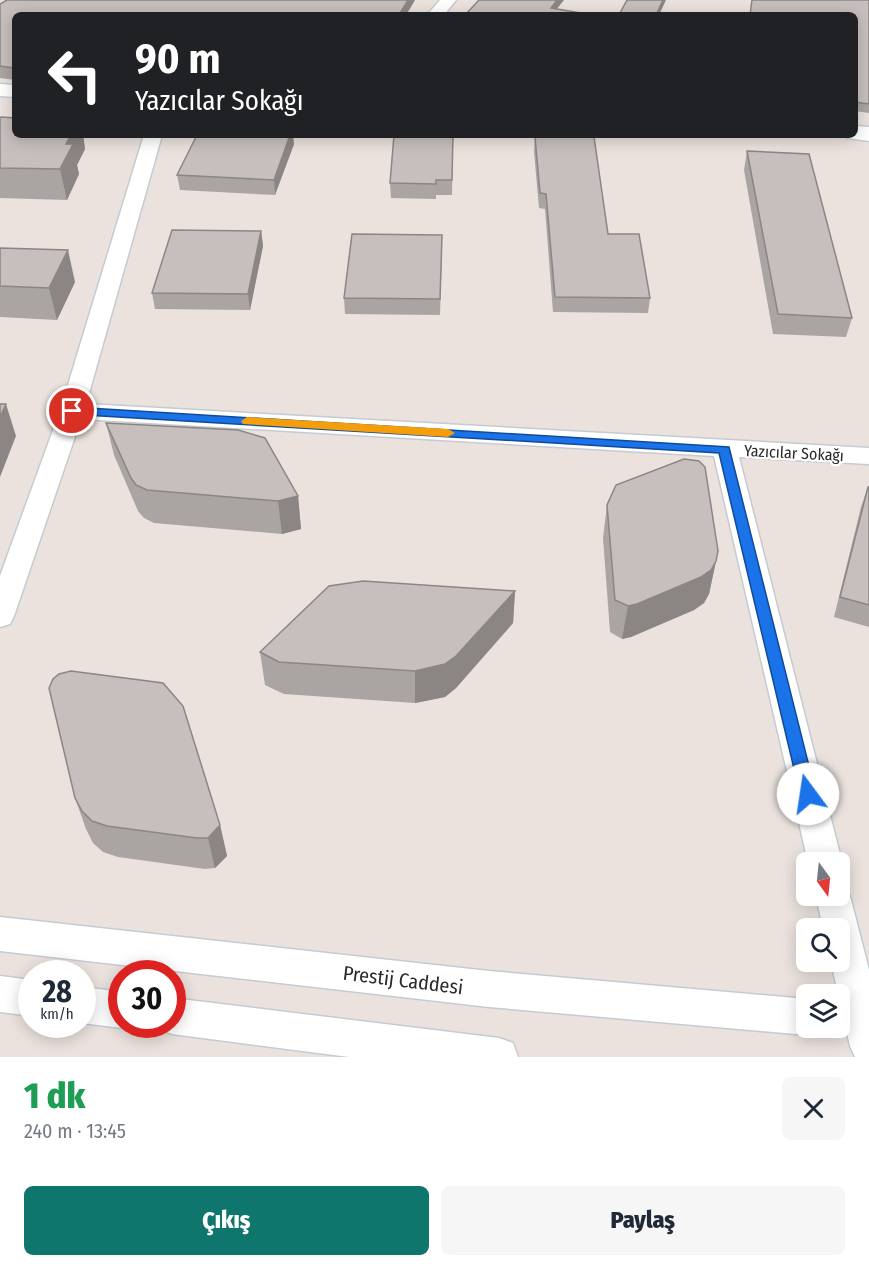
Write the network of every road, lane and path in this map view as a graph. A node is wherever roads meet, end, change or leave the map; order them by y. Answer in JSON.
{"nodes":[{"id":1,"x":448,"y":0,"type":"edge"},
{"id":2,"x":438,"y":12,"type":"edge"},
{"id":3,"x":152,"y":138,"type":"edge"},
{"id":4,"x":72,"y":411,"type":"junction"},
{"id":5,"x":725,"y":450,"type":"junction"},
{"id":6,"x":869,"y":456,"type":"edge"},
{"id":7,"x":0,"y":616,"type":"edge"},
{"id":8,"x":823,"y":852,"type":"edge"},
{"id":9,"x":835,"y":906,"type":"edge"},
{"id":10,"x":0,"y":934,"type":"edge"},
{"id":11,"x":0,"y":994,"type":"edge"},
{"id":12,"x":18,"y":996,"type":"edge"},
{"id":13,"x":796,"y":1016,"type":"edge"},
{"id":14,"x":186,"y":1018,"type":"edge"},
{"id":15,"x":860,"y":1027,"type":"edge"},
{"id":16,"x":499,"y":1057,"type":"edge"}],
"edges":[{"from":1,"to":2,"type":"street"},
{"from":3,"to":4,"type":"street"},
{"from":4,"to":5,"type":"street","name":"Yazıcılar Sokağı"},
{"from":4,"to":7,"type":"street"},
{"from":5,"to":6,"type":"street","name":"Yazıcılar Sokağı"},
{"from":5,"to":8,"type":"street"},
{"from":9,"to":15,"type":"street"},
{"from":10,"to":13,"type":"street","name":"Prestij Caddesi"},
{"from":11,"to":12,"type":"street"},
{"from":14,"to":16,"type":"street"}]}
